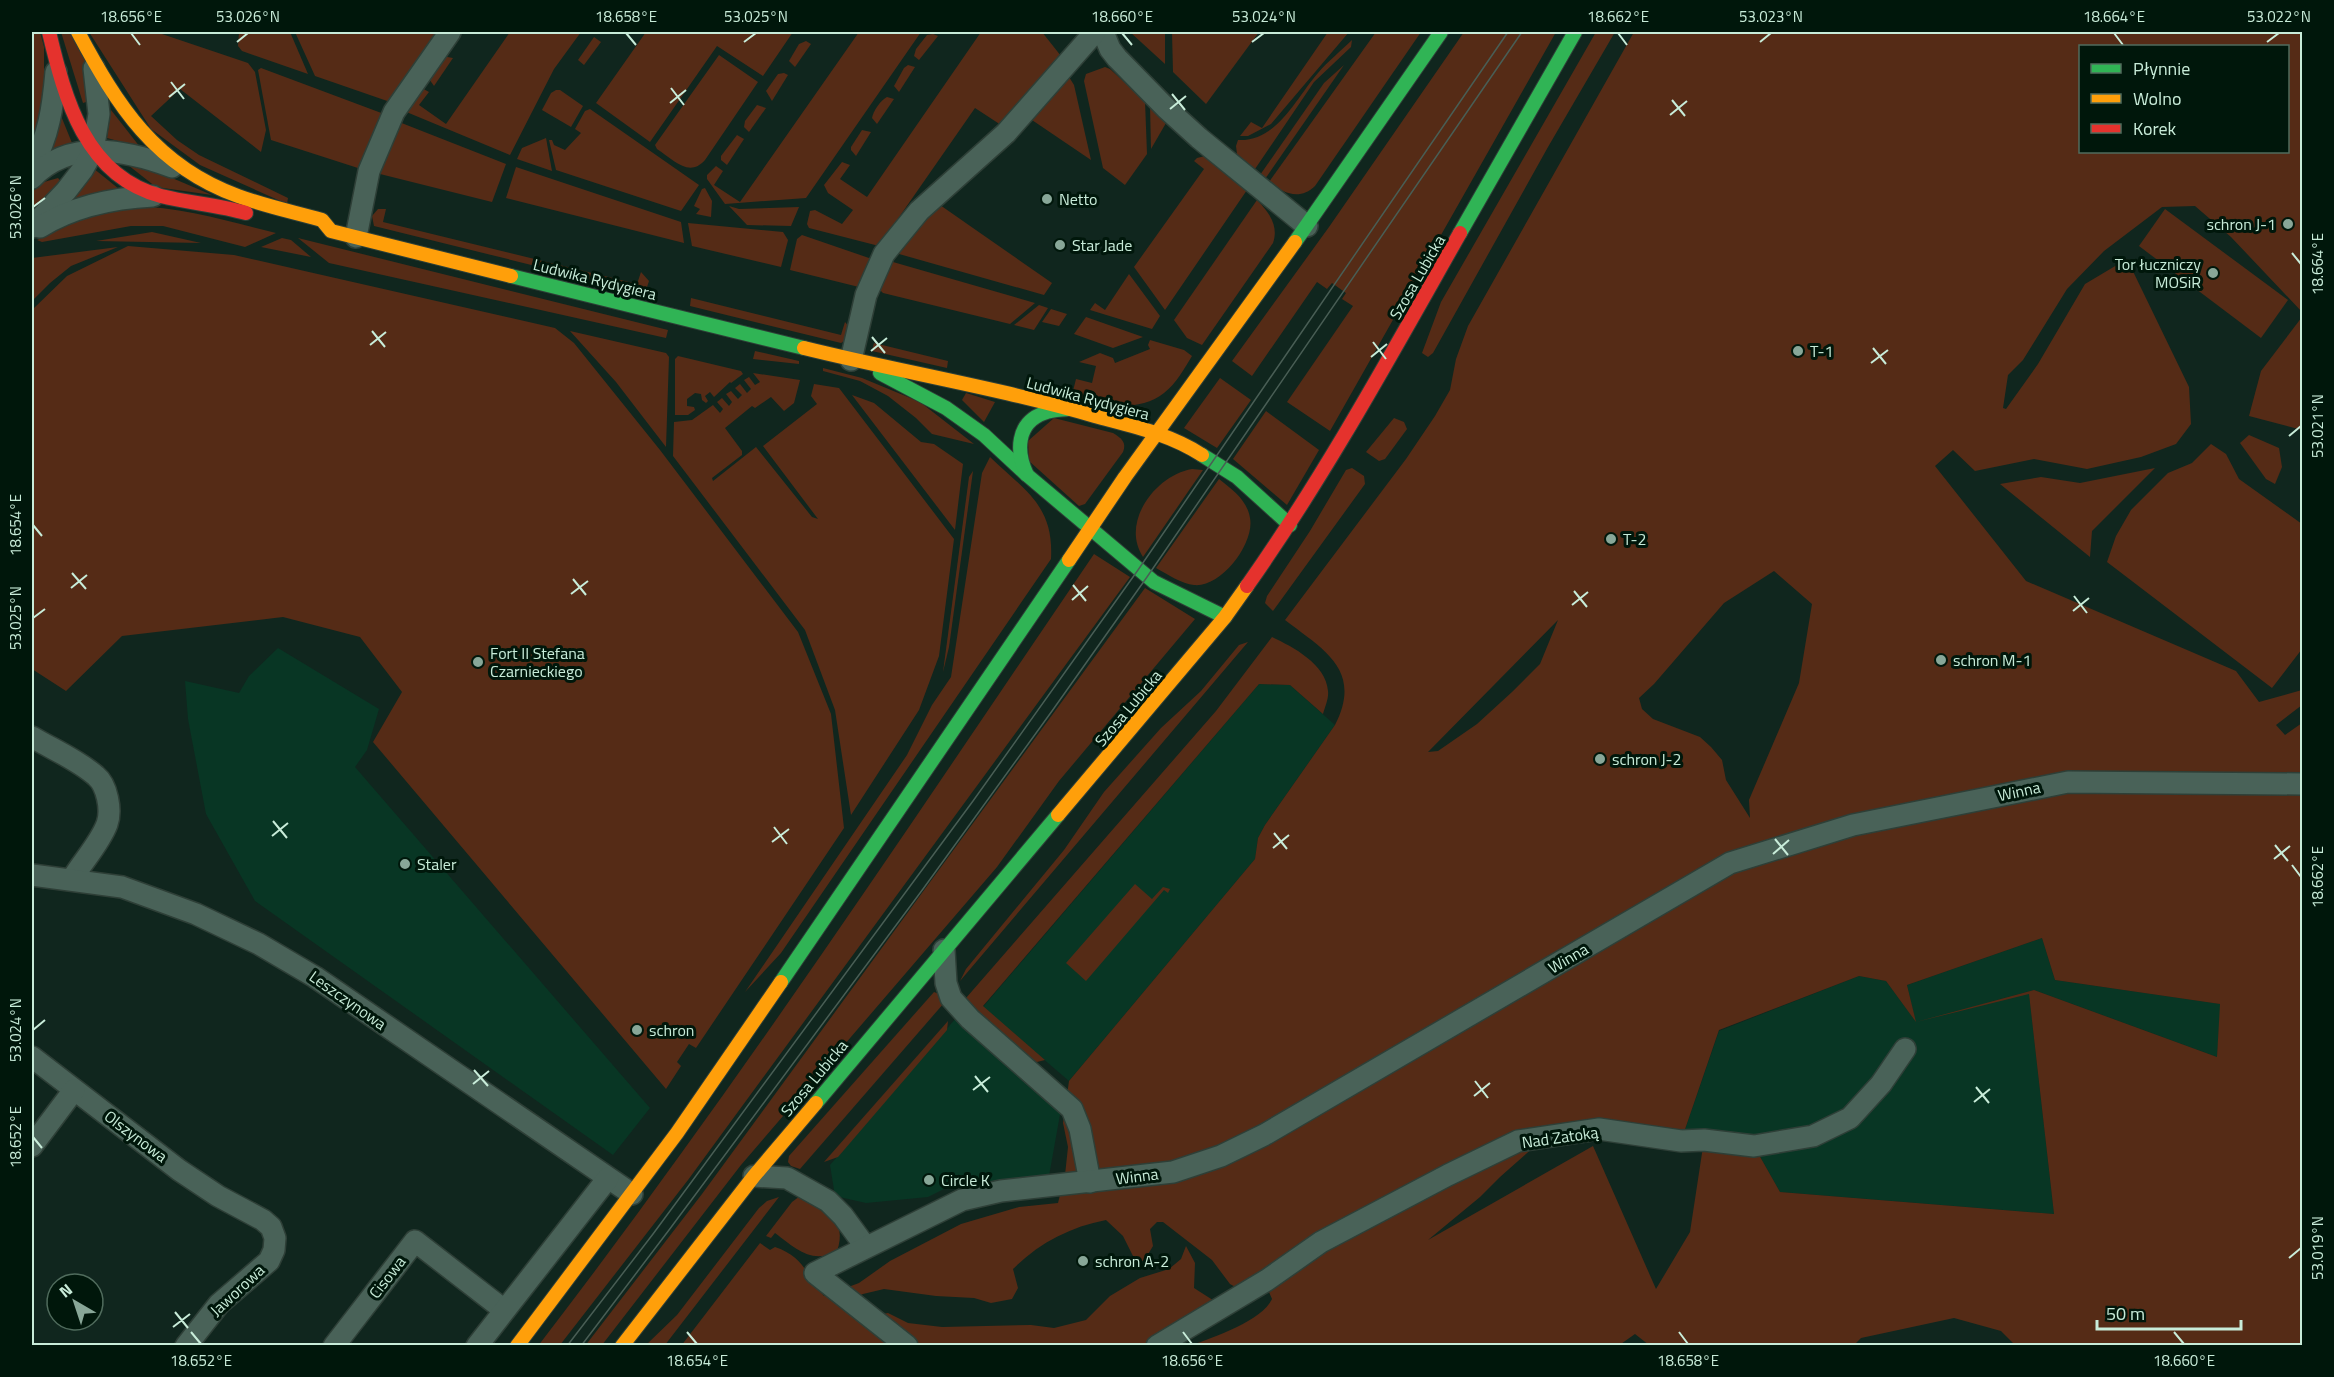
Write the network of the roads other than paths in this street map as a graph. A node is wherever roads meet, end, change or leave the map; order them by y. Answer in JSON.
{"nodes":[{"id":1,"x":49,"y":32,"type":"edge"},
{"id":2,"x":78,"y":32,"type":"edge"},
{"id":3,"x":450,"y":32,"type":"edge"},
{"id":4,"x":1095,"y":32,"type":"edge"},
{"id":5,"x":1103,"y":32,"type":"edge"},
{"id":6,"x":1441,"y":32,"type":"edge"},
{"id":7,"x":1575,"y":32,"type":"edge"},
{"id":8,"x":92,"y":58,"type":"junction"},
{"id":9,"x":56,"y":66,"type":"junction"},
{"id":10,"x":93,"y":151,"type":"junction"},
{"id":11,"x":32,"y":165,"type":"edge"},
{"id":12,"x":189,"y":173,"type":"junction"},
{"id":13,"x":32,"y":178,"type":"edge"},
{"id":14,"x":160,"y":196,"type":"junction"},
{"id":15,"x":270,"y":221,"type":"dead end"},
{"id":16,"x":1307,"y":226,"type":"junction"},
{"id":17,"x":32,"y":227,"type":"edge"},
{"id":18,"x":32,"y":232,"type":"edge"},
{"id":19,"x":356,"y":237,"type":"junction"},
{"id":20,"x":851,"y":360,"type":"junction"},
{"id":21,"x":1072,"y":409,"type":"junction"},
{"id":22,"x":1156,"y":433,"type":"junction"},
{"id":23,"x":1028,"y":475,"type":"junction"},
{"id":24,"x":1290,"y":525,"type":"junction"},
{"id":25,"x":1090,"y":529,"type":"junction"},
{"id":26,"x":1225,"y":617,"type":"junction"},
{"id":27,"x":32,"y":737,"type":"edge"},
{"id":28,"x":2302,"y":784,"type":"edge"},
{"id":29,"x":32,"y":875,"type":"edge"},
{"id":30,"x":72,"y":879,"type":"junction"},
{"id":31,"x":944,"y":950,"type":"junction"},
{"id":32,"x":1905,"y":1049,"type":"dead end"},
{"id":33,"x":32,"y":1057,"type":"edge"},
{"id":34,"x":74,"y":1090,"type":"junction"},
{"id":35,"x":32,"y":1146,"type":"edge"},
{"id":36,"x":754,"y":1176,"type":"junction"},
{"id":37,"x":608,"y":1178,"type":"junction"},
{"id":38,"x":1090,"y":1182,"type":"junction"},
{"id":39,"x":632,"y":1194,"type":"junction"},
{"id":40,"x":244,"y":1210,"type":"joint"},
{"id":41,"x":865,"y":1246,"type":"junction"},
{"id":42,"x":504,"y":1310,"type":"junction"},
{"id":43,"x":186,"y":1346,"type":"edge"},
{"id":44,"x":334,"y":1346,"type":"edge"},
{"id":45,"x":477,"y":1346,"type":"edge"},
{"id":46,"x":517,"y":1346,"type":"edge"},
{"id":47,"x":622,"y":1346,"type":"edge"},
{"id":48,"x":907,"y":1346,"type":"edge"},
{"id":49,"x":1157,"y":1346,"type":"edge"}],
"edges":[{"from":1,"to":9,"type":"main road"},
{"from":2,"to":8,"type":"main road","name":"Ludwika Rydygiera"},
{"from":3,"to":19,"type":"street"},
{"from":4,"to":20,"type":"street"},
{"from":5,"to":16,"type":"street"},
{"from":6,"to":16,"type":"main road"},
{"from":7,"to":24,"type":"main road","name":"Szosa Lubicka"},
{"from":8,"to":10,"type":"street"},
{"from":8,"to":12,"type":"main road","name":"Ludwika Rydygiera"},
{"from":9,"to":10,"type":"main road"},
{"from":9,"to":11,"type":"street"},
{"from":10,"to":12,"type":"street"},
{"from":10,"to":13,"type":"street"},
{"from":10,"to":14,"type":"main road"},
{"from":10,"to":17,"type":"street"},
{"from":12,"to":19,"type":"main road","name":"Ludwika Rydygiera"},
{"from":14,"to":15,"type":"main road"},
{"from":14,"to":18,"type":"street"},
{"from":16,"to":22,"type":"main road"},
{"from":19,"to":20,"type":"main road","name":"Ludwika Rydygiera"},
{"from":20,"to":21,"type":"main road","name":"Ludwika Rydygiera"},
{"from":20,"to":23,"type":"main road","name":"Ludwika Rydygiera"},
{"from":21,"to":22,"type":"main road","name":"Ludwika Rydygiera"},
{"from":21,"to":23,"type":"main road"},
{"from":22,"to":24,"type":"main road","name":"Ludwika Rydygiera"},
{"from":22,"to":25,"type":"main road"},
{"from":23,"to":25,"type":"main road","name":"Ludwika Rydygiera"},
{"from":24,"to":26,"type":"main road","name":"Szosa Lubicka"},
{"from":25,"to":26,"type":"main road","name":"Ludwika Rydygiera"},
{"from":25,"to":39,"type":"main road"},
{"from":26,"to":31,"type":"main road","name":"Szosa Lubicka"},
{"from":27,"to":30,"type":"street"},
{"from":28,"to":38,"type":"street","name":"Winna"},
{"from":29,"to":30,"type":"street","name":"Leszczynowa"},
{"from":30,"to":37,"type":"street","name":"Leszczynowa"},
{"from":31,"to":36,"type":"main road","name":"Szosa Lubicka"},
{"from":31,"to":38,"type":"street"},
{"from":32,"to":49,"type":"street","name":"Nad Zatoką"},
{"from":33,"to":34,"type":"street","name":"Olszynowa"},
{"from":34,"to":35,"type":"street"},
{"from":34,"to":40,"type":"street","name":"Olszynowa"},
{"from":36,"to":41,"type":"street"},
{"from":36,"to":47,"type":"main road","name":"Szosa Lubicka"},
{"from":37,"to":39,"type":"street","name":"Leszczynowa"},
{"from":37,"to":42,"type":"street"},
{"from":38,"to":41,"type":"street","name":"Winna"},
{"from":39,"to":46,"type":"main road"},
{"from":40,"to":43,"type":"street","name":"Jaworowa"},
{"from":41,"to":48,"type":"street","name":"Winna"},
{"from":42,"to":44,"type":"street","name":"Cisowa"},
{"from":42,"to":45,"type":"street"}]}
